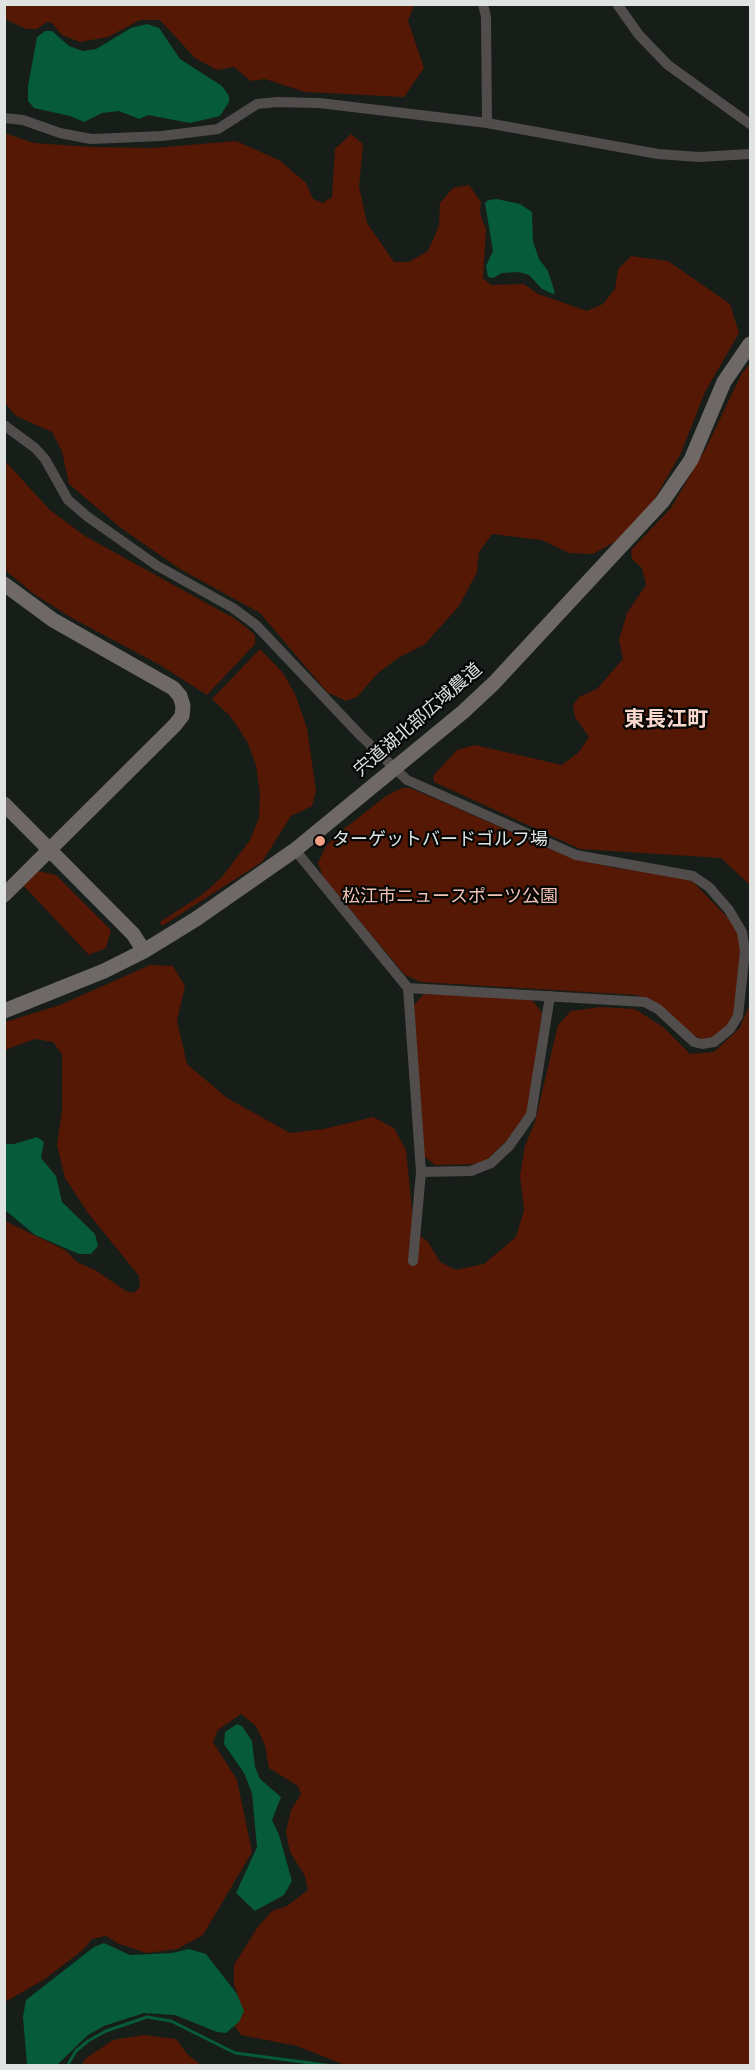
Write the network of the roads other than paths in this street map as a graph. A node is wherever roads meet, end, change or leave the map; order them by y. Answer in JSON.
{"nodes":[{"id":1,"x":483,"y":4,"type":"edge"},
{"id":2,"x":617,"y":4,"type":"edge"},
{"id":3,"x":4,"y":118,"type":"edge"},
{"id":4,"x":487,"y":123,"type":"junction"},
{"id":5,"x":750,"y":124,"type":"edge"},
{"id":6,"x":750,"y":154,"type":"edge"},
{"id":7,"x":750,"y":344,"type":"edge"},
{"id":8,"x":4,"y":425,"type":"edge"},
{"id":9,"x":4,"y":584,"type":"edge"},
{"id":10,"x":396,"y":769,"type":"junction"},
{"id":11,"x":4,"y":804,"type":"edge"},
{"id":12,"x":50,"y":850,"type":"junction"},
{"id":13,"x":295,"y":850,"type":"junction"},
{"id":14,"x":4,"y":895,"type":"edge"},
{"id":15,"x":144,"y":951,"type":"junction"},
{"id":16,"x":408,"y":988,"type":"junction"},
{"id":17,"x":550,"y":996,"type":"junction"},
{"id":18,"x":4,"y":1011,"type":"edge"},
{"id":19,"x":421,"y":1172,"type":"junction"},
{"id":20,"x":413,"y":1261,"type":"dead end"}],
"edges":[{"from":1,"to":4,"type":"street"},
{"from":2,"to":5,"type":"street"},
{"from":3,"to":4,"type":"street"},
{"from":4,"to":6,"type":"street"},
{"from":7,"to":10,"type":"street","name":"宍道湖北部広域農道"},
{"from":8,"to":10,"type":"street"},
{"from":9,"to":12,"type":"street"},
{"from":10,"to":13,"type":"street","name":"宍道湖北部広域農道"},
{"from":10,"to":17,"type":"street"},
{"from":11,"to":12,"type":"street"},
{"from":12,"to":14,"type":"street"},
{"from":12,"to":15,"type":"street"},
{"from":13,"to":15,"type":"street","name":"宍道湖北部広域農道"},
{"from":13,"to":16,"type":"street"},
{"from":15,"to":18,"type":"street","name":"宍道湖北部広域農道"},
{"from":16,"to":17,"type":"street"},
{"from":16,"to":19,"type":"street"},
{"from":17,"to":19,"type":"street"},
{"from":19,"to":20,"type":"street"}]}
